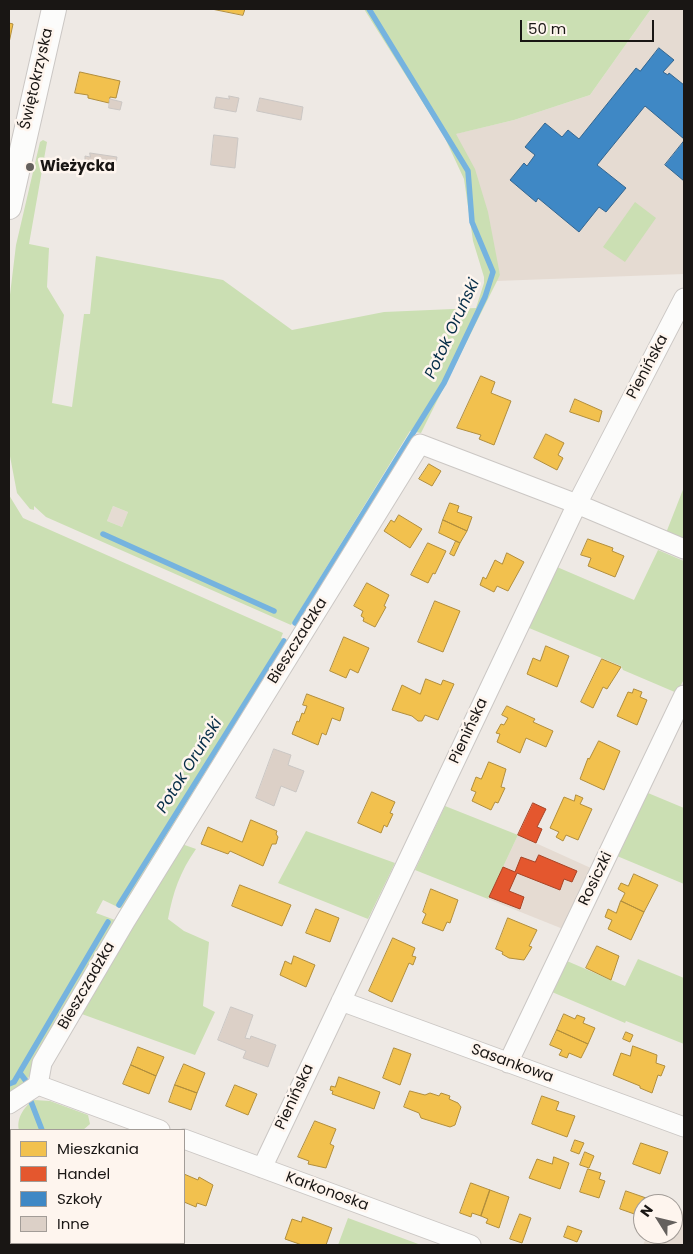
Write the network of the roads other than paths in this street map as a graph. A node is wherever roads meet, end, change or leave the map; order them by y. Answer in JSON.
{"nodes":[{"id":1,"x":54,"y":9,"type":"edge"},
{"id":2,"x":9,"y":207,"type":"edge"},
{"id":3,"x":684,"y":298,"type":"edge"},
{"id":4,"x":576,"y":504,"type":"junction"},
{"id":5,"x":684,"y":549,"type":"edge"},
{"id":6,"x":684,"y":695,"type":"edge"},
{"id":7,"x":341,"y":1001,"type":"junction"},
{"id":8,"x":508,"y":1063,"type":"junction"},
{"id":9,"x":38,"y":1085,"type":"junction"},
{"id":10,"x":9,"y":1104,"type":"edge"},
{"id":11,"x":684,"y":1127,"type":"edge"},
{"id":12,"x":157,"y":1129,"type":"edge"},
{"id":13,"x":185,"y":1139,"type":"edge"},
{"id":14,"x":262,"y":1168,"type":"junction"},
{"id":15,"x":471,"y":1245,"type":"edge"}],
"edges":[{"from":1,"to":2,"type":"main road","name":"Świętokrzyska"},
{"from":3,"to":4,"type":"street","name":"Pienińska"},
{"from":4,"to":5,"type":"street","name":"Bieszczadzka"},
{"from":4,"to":7,"type":"street","name":"Pienińska"},
{"from":4,"to":9,"type":"street","name":"Bieszczadzka"},
{"from":6,"to":8,"type":"street","name":"Rosiczki"},
{"from":7,"to":8,"type":"street","name":"Sasankowa"},
{"from":7,"to":14,"type":"street","name":"Pienińska"},
{"from":8,"to":11,"type":"street","name":"Sasankowa"},
{"from":9,"to":10,"type":"street"},
{"from":9,"to":12,"type":"street"},
{"from":13,"to":14,"type":"street","name":"Karkonoska"},
{"from":14,"to":15,"type":"street","name":"Karkonoska"}]}
